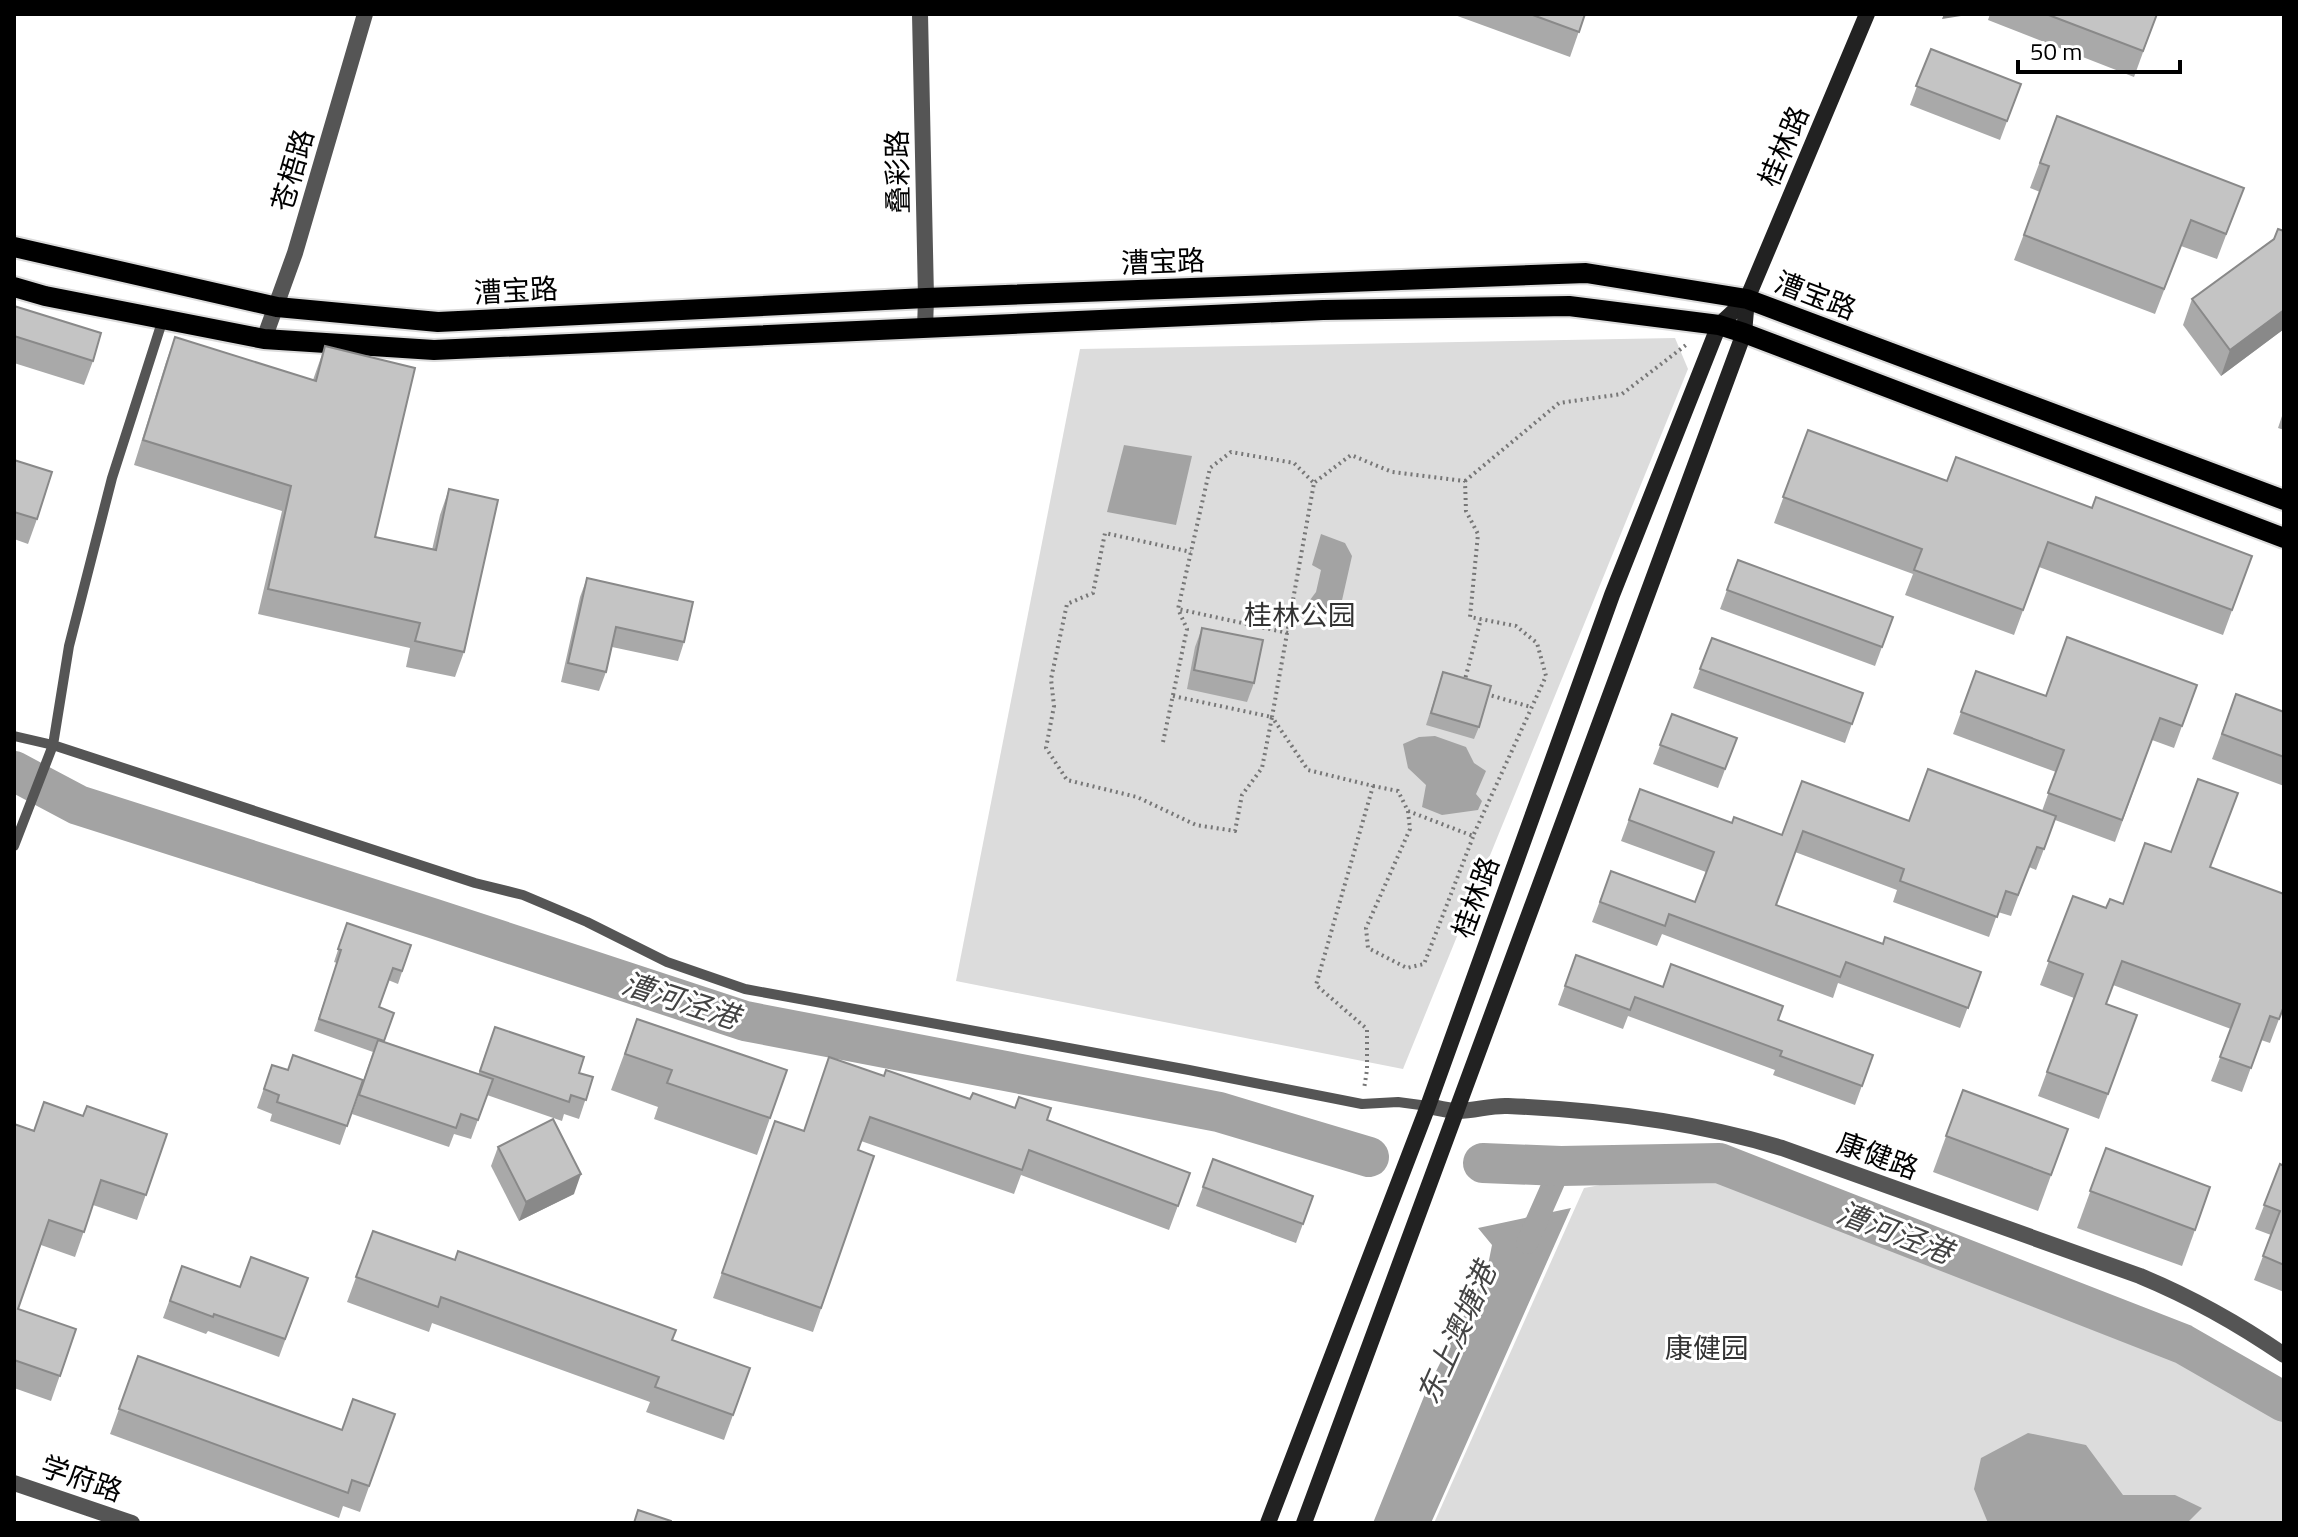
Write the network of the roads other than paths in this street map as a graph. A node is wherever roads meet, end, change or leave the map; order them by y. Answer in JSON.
{"nodes":[{"id":1,"x":365,"y":14,"type":"edge"},
{"id":2,"x":920,"y":14,"type":"edge"},
{"id":3,"x":1867,"y":14,"type":"edge"},
{"id":4,"x":14,"y":247,"type":"edge"},
{"id":5,"x":14,"y":287,"type":"edge"},
{"id":6,"x":926,"y":298,"type":"junction"},
{"id":7,"x":1747,"y":299,"type":"junction"},
{"id":8,"x":277,"y":307,"type":"junction"},
{"id":9,"x":163,"y":319,"type":"junction"},
{"id":10,"x":1719,"y":325,"type":"junction"},
{"id":11,"x":925,"y":329,"type":"junction"},
{"id":12,"x":1744,"y":333,"type":"junction"},
{"id":13,"x":264,"y":339,"type":"junction"},
{"id":14,"x":2284,"y":500,"type":"edge"},
{"id":15,"x":2284,"y":538,"type":"edge"},
{"id":16,"x":14,"y":736,"type":"edge"},
{"id":17,"x":53,"y":745,"type":"junction"},
{"id":18,"x":14,"y":846,"type":"edge"},
{"id":19,"x":1428,"y":1106,"type":"junction"},
{"id":20,"x":1457,"y":1112,"type":"junction"},
{"id":21,"x":2284,"y":1355,"type":"edge"},
{"id":22,"x":14,"y":1483,"type":"edge"},
{"id":23,"x":100,"y":1518,"type":"edge"},
{"id":24,"x":132,"y":1523,"type":"edge"},
{"id":25,"x":1268,"y":1523,"type":"edge"},
{"id":26,"x":1304,"y":1523,"type":"edge"}],
"edges":[{"from":1,"to":8,"type":"street","name":"苍梧路"},
{"from":2,"to":6,"type":"street","name":"叠彩路"},
{"from":3,"to":7,"type":"main road","name":"桂林路"},
{"from":4,"to":8,"type":"main road","name":"漕宝路"},
{"from":5,"to":9,"type":"main road","name":"漕宝路"},
{"from":6,"to":7,"type":"main road","name":"漕宝路"},
{"from":6,"to":8,"type":"main road","name":"漕宝路"},
{"from":6,"to":11,"type":"street","name":"叠彩路"},
{"from":7,"to":10,"type":"main road","name":"桂林路"},
{"from":7,"to":12,"type":"main road","name":"桂林路"},
{"from":7,"to":14,"type":"main road","name":"漕宝路"},
{"from":8,"to":13,"type":"street","name":"苍梧路"},
{"from":9,"to":13,"type":"main road","name":"漕宝路"},
{"from":9,"to":17,"type":"lane"},
{"from":10,"to":11,"type":"main road","name":"漕宝路"},
{"from":10,"to":12,"type":"main road","name":"漕宝路"},
{"from":10,"to":19,"type":"main road","name":"桂林路"},
{"from":11,"to":13,"type":"main road","name":"漕宝路"},
{"from":12,"to":15,"type":"main road","name":"漕宝路"},
{"from":12,"to":20,"type":"main road","name":"桂林路"},
{"from":16,"to":17,"type":"lane"},
{"from":17,"to":18,"type":"lane"},
{"from":17,"to":19,"type":"lane"},
{"from":19,"to":20,"type":"street","name":"康健路"},
{"from":19,"to":25,"type":"main road","name":"桂林路"},
{"from":20,"to":21,"type":"street","name":"康健路"},
{"from":20,"to":26,"type":"main road","name":"桂林路"},
{"from":22,"to":23,"type":"street","name":"学府路"},
{"from":23,"to":24,"type":"street","name":"学府路"}]}
